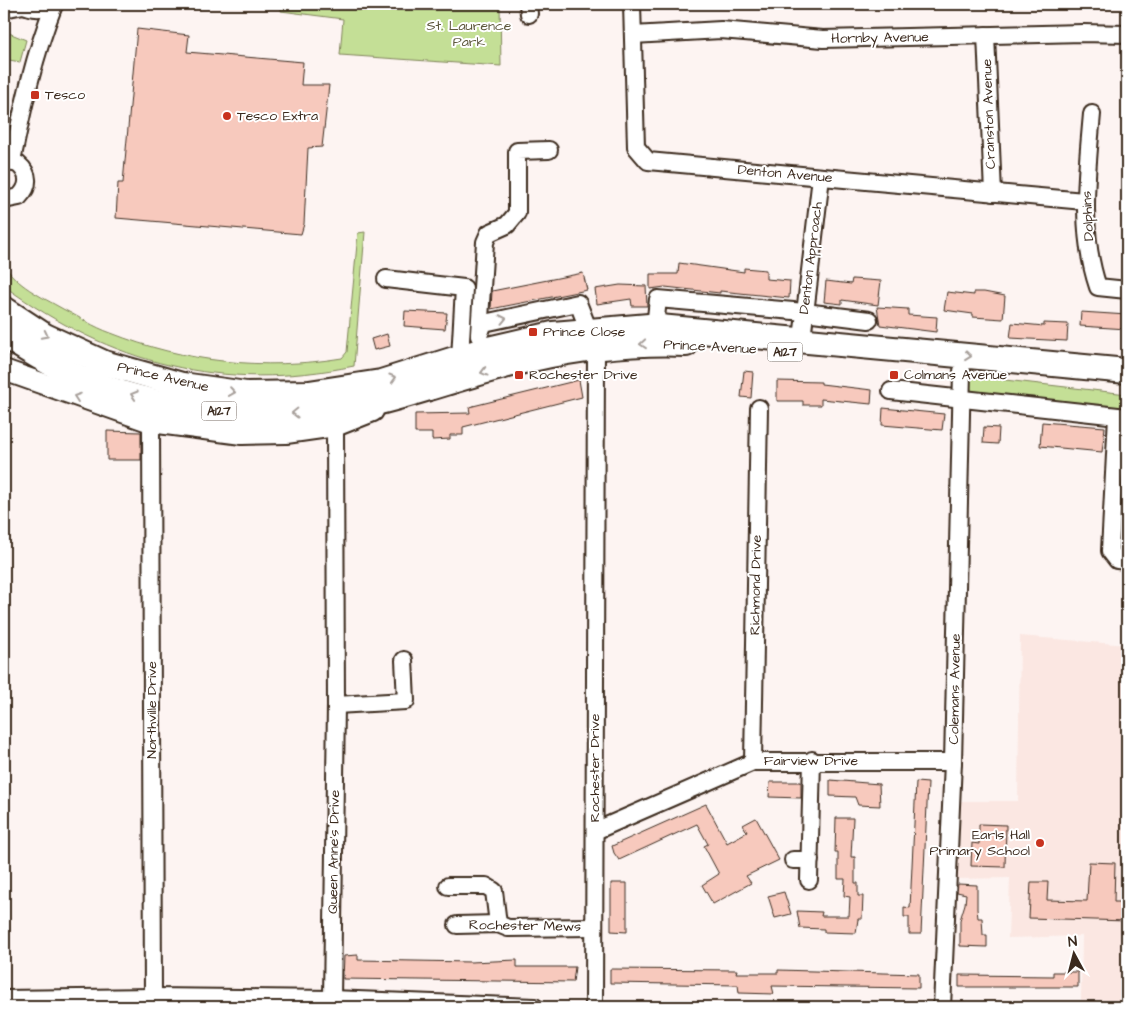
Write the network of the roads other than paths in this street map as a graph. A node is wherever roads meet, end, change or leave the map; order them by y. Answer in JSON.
{"nodes":[{"id":1,"x":55,"y":4,"type":"edge"},
{"id":2,"x":632,"y":4,"type":"edge"},
{"id":3,"x":26,"y":6,"type":"edge"},
{"id":4,"x":4,"y":9,"type":"edge"},
{"id":5,"x":632,"y":34,"type":"junction"},
{"id":6,"x":1127,"y":34,"type":"edge"},
{"id":7,"x":986,"y":35,"type":"junction"},
{"id":8,"x":40,"y":39,"type":"junction"},
{"id":9,"x":1092,"y":114,"type":"dead end"},
{"id":10,"x":549,"y":150,"type":"dead end"},
{"id":11,"x":8,"y":161,"type":"edge"},
{"id":12,"x":821,"y":177,"type":"junction"},
{"id":13,"x":993,"y":193,"type":"junction"},
{"id":14,"x":4,"y":200,"type":"edge"},
{"id":15,"x":1084,"y":201,"type":"junction"},
{"id":16,"x":386,"y":280,"type":"dead end"},
{"id":17,"x":1127,"y":290,"type":"edge"},
{"id":18,"x":4,"y":309,"type":"edge"},
{"id":19,"x":805,"y":312,"type":"junction"},
{"id":20,"x":869,"y":320,"type":"dead end"},
{"id":21,"x":655,"y":327,"type":"junction"},
{"id":22,"x":4,"y":335,"type":"edge"},
{"id":23,"x":802,"y":339,"type":"junction"},
{"id":24,"x":593,"y":340,"type":"junction"},
{"id":25,"x":473,"y":348,"type":"junction"},
{"id":26,"x":4,"y":370,"type":"edge"},
{"id":27,"x":962,"y":371,"type":"junction"},
{"id":28,"x":1127,"y":371,"type":"edge"},
{"id":29,"x":445,"y":383,"type":"junction"},
{"id":30,"x":1127,"y":388,"type":"edge"},
{"id":31,"x":891,"y":391,"type":"dead end"},
{"id":32,"x":961,"y":399,"type":"junction"},
{"id":33,"x":759,"y":408,"type":"dead end"},
{"id":34,"x":1122,"y":417,"type":"edge"},
{"id":35,"x":151,"y":422,"type":"junction"},
{"id":36,"x":335,"y":426,"type":"junction"},
{"id":37,"x":1127,"y":561,"type":"edge"},
{"id":38,"x":404,"y":660,"type":"dead end"},
{"id":39,"x":336,"y":705,"type":"junction"},
{"id":40,"x":812,"y":760,"type":"junction"},
{"id":41,"x":753,"y":762,"type":"junction"},
{"id":42,"x":953,"y":762,"type":"junction"},
{"id":43,"x":595,"y":831,"type":"junction"},
{"id":44,"x":793,"y":860,"type":"dead end"},
{"id":45,"x":810,"y":860,"type":"junction"},
{"id":46,"x":809,"y":880,"type":"dead end"},
{"id":47,"x":448,"y":886,"type":"dead end"},
{"id":48,"x":498,"y":924,"type":"junction"},
{"id":49,"x":457,"y":925,"type":"dead end"},
{"id":50,"x":593,"y":927,"type":"junction"},
{"id":51,"x":153,"y":997,"type":"junction"},
{"id":52,"x":4,"y":999,"type":"edge"},
{"id":53,"x":332,"y":999,"type":"junction"},
{"id":54,"x":197,"y":1003,"type":"edge"},
{"id":55,"x":535,"y":1007,"type":"edge"},
{"id":56,"x":594,"y":1007,"type":"edge"},
{"id":57,"x":942,"y":1007,"type":"edge"}],
"edges":[{"from":1,"to":3,"type":"street"},
{"from":1,"to":8,"type":"street"},
{"from":2,"to":5,"type":"street","name":"Denton Avenue"},
{"from":3,"to":4,"type":"street"},
{"from":3,"to":8,"type":"street"},
{"from":5,"to":7,"type":"street","name":"Hornby Avenue"},
{"from":5,"to":12,"type":"street","name":"Denton Avenue"},
{"from":6,"to":7,"type":"street","name":"Hornby Avenue"},
{"from":7,"to":13,"type":"street","name":"Cranston Avenue"},
{"from":8,"to":11,"type":"street"},
{"from":9,"to":15,"type":"street","name":"Dolphins"},
{"from":10,"to":25,"type":"street"},
{"from":11,"to":14,"type":"street"},
{"from":12,"to":13,"type":"street","name":"Denton Avenue"},
{"from":12,"to":19,"type":"street","name":"Denton Approach"},
{"from":13,"to":15,"type":"street","name":"Denton Avenue"},
{"from":15,"to":17,"type":"street","name":"Dolphins"},
{"from":16,"to":25,"type":"street"},
{"from":18,"to":25,"type":"highway","name":"Prince Avenue","number":"A127","one_way":true},
{"from":19,"to":20,"type":"street","name":"Prince Avenue"},
{"from":19,"to":21,"type":"street","name":"Prince Avenue"},
{"from":19,"to":23,"type":"street","name":"Denton Approach"},
{"from":21,"to":23,"type":"highway","name":"Prince Avenue","number":"A127"},
{"from":21,"to":24,"type":"highway","name":"Prince Avenue","number":"A127"},
{"from":29,"to":22,"type":"highway","name":"Prince Avenue","number":"A127","one_way":true},
{"from":23,"to":28,"type":"highway","name":"Prince Avenue","number":"A127","one_way":true},
{"from":24,"to":25,"type":"highway","name":"Prince Avenue","number":"A127"},
{"from":27,"to":24,"type":"highway","name":"Prince Avenue","number":"A127","one_way":true},
{"from":24,"to":29,"type":"highway","name":"Prince Avenue","number":"A127","one_way":true},
{"from":24,"to":43,"type":"street","name":"Rochester Drive"},
{"from":35,"to":26,"type":"main road","name":"Prince Avenue","one_way":true},
{"from":27,"to":30,"type":"highway","name":"Prince Avenue","number":"A127"},
{"from":27,"to":32,"type":"street","name":"Colemans Avenue"},
{"from":29,"to":36,"type":"main road","name":"Prince Avenue"},
{"from":31,"to":32,"type":"street"},
{"from":32,"to":34,"type":"street"},
{"from":32,"to":42,"type":"street","name":"Colemans Avenue"},
{"from":33,"to":41,"type":"street","name":"Richmond Drive"},
{"from":34,"to":37,"type":"street"},
{"from":35,"to":36,"type":"main road","name":"Prince Avenue"},
{"from":35,"to":51,"type":"street","name":"Northville Drive"},
{"from":36,"to":39,"type":"street","name":"Queen Anne's Drive"},
{"from":38,"to":39,"type":"street"},
{"from":39,"to":53,"type":"street","name":"Queen Anne's Drive"},
{"from":40,"to":41,"type":"street","name":"Fairview Drive"},
{"from":40,"to":42,"type":"street","name":"Fairview Drive"},
{"from":40,"to":45,"type":"street"},
{"from":41,"to":43,"type":"street","name":"Fairview Drive"},
{"from":42,"to":57,"type":"street","name":"Colemans Avenue"},
{"from":43,"to":50,"type":"street","name":"Rochester Drive"},
{"from":44,"to":45,"type":"street"},
{"from":45,"to":46,"type":"street"},
{"from":47,"to":48,"type":"street"},
{"from":48,"to":49,"type":"street","name":"Rochester Mews"},
{"from":48,"to":50,"type":"street","name":"Rochester Mews"},
{"from":50,"to":56,"type":"street","name":"Rochester Drive"},
{"from":51,"to":52,"type":"street"},
{"from":51,"to":54,"type":"street"},
{"from":53,"to":54,"type":"street"},
{"from":53,"to":55,"type":"street"}]}
